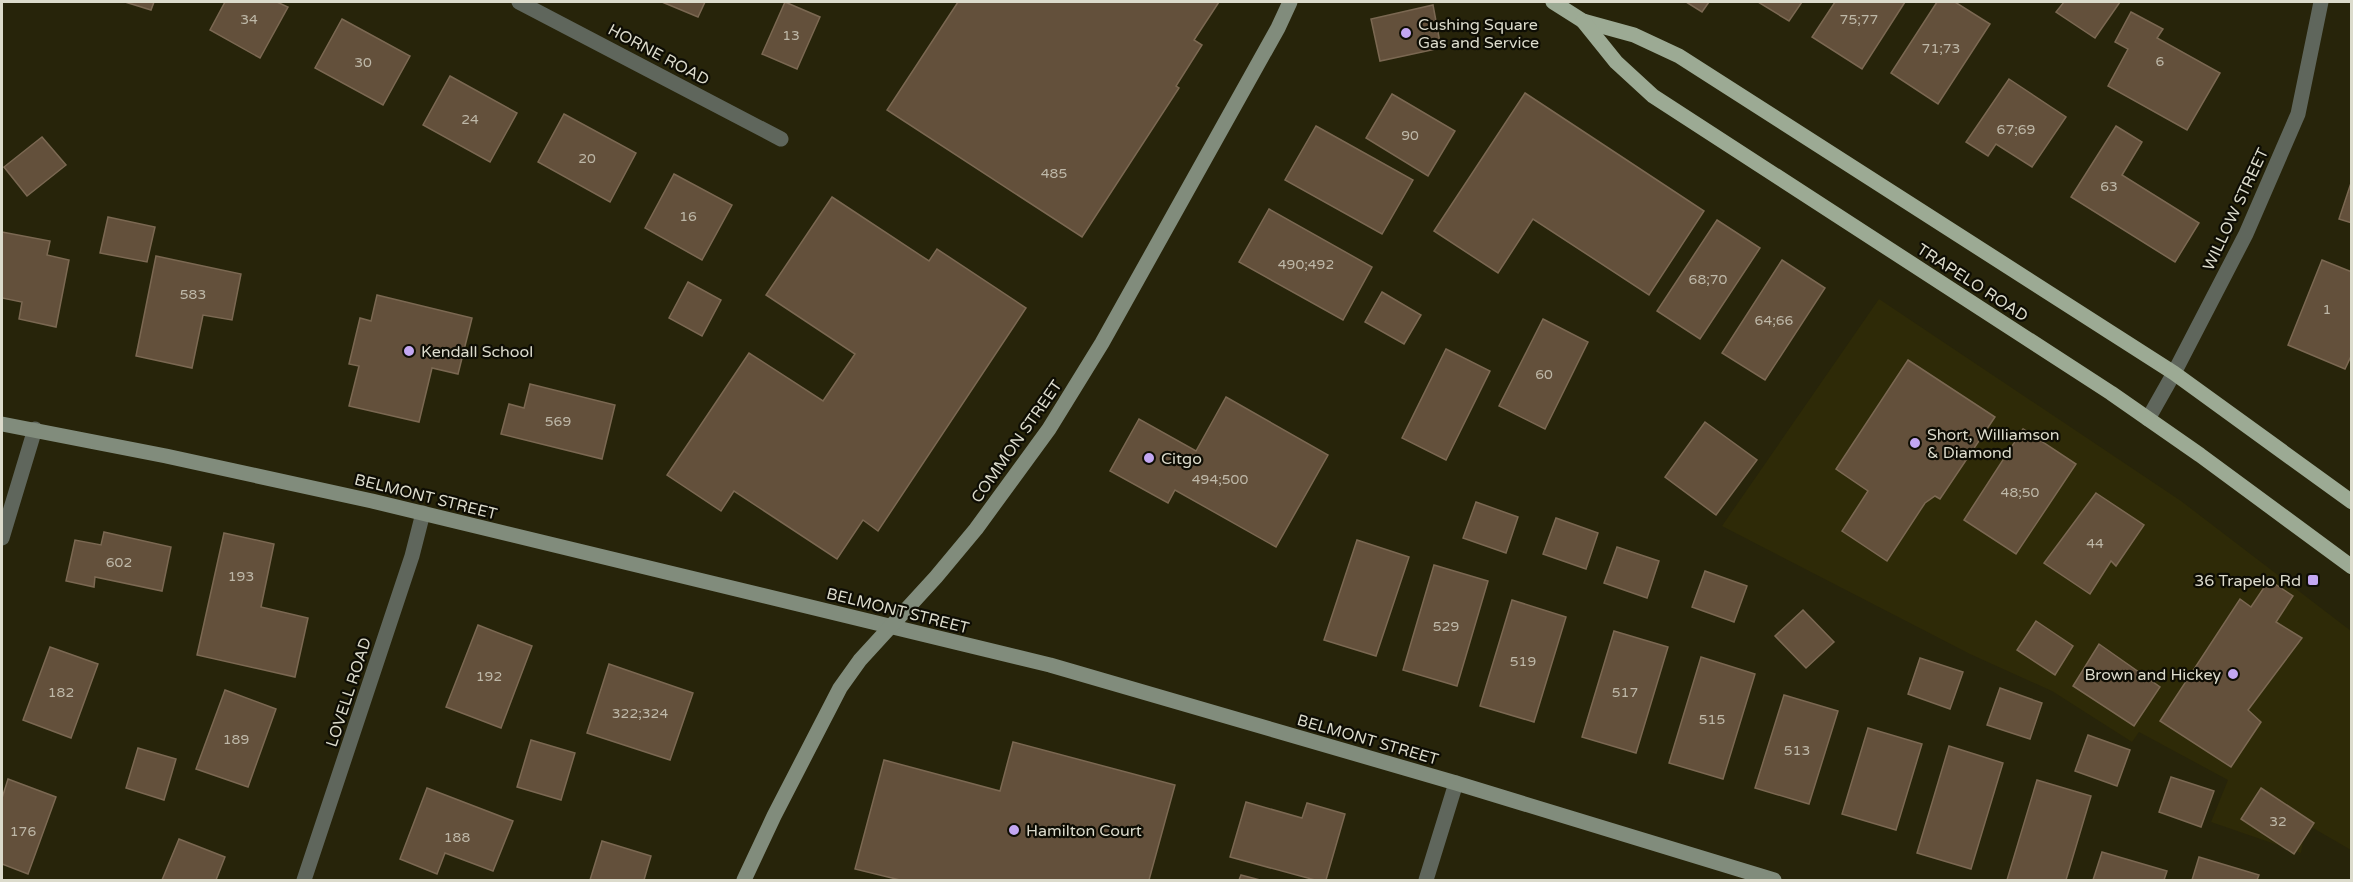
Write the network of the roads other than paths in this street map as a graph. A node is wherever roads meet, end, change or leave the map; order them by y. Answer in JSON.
{"nodes":[{"id":1,"x":519,"y":2,"type":"edge"},
{"id":2,"x":1290,"y":2,"type":"edge"},
{"id":3,"x":1553,"y":2,"type":"edge"},
{"id":4,"x":2321,"y":2,"type":"edge"},
{"id":5,"x":537,"y":6,"type":"edge"},
{"id":6,"x":1582,"y":21,"type":"junction"},
{"id":7,"x":781,"y":139,"type":"dead end"},
{"id":8,"x":2174,"y":374,"type":"junction"},
{"id":9,"x":2148,"y":419,"type":"junction"},
{"id":10,"x":2,"y":424,"type":"edge"},
{"id":11,"x":35,"y":429,"type":"junction"},
{"id":12,"x":2352,"y":502,"type":"edge"},
{"id":13,"x":423,"y":513,"type":"junction"},
{"id":14,"x":2,"y":538,"type":"edge"},
{"id":15,"x":2352,"y":567,"type":"edge"},
{"id":16,"x":891,"y":627,"type":"junction"},
{"id":17,"x":1456,"y":783,"type":"junction"},
{"id":18,"x":304,"y":880,"type":"edge"},
{"id":19,"x":744,"y":880,"type":"edge"},
{"id":20,"x":1426,"y":880,"type":"edge"},
{"id":21,"x":1774,"y":880,"type":"edge"}],
"edges":[{"from":1,"to":5,"type":"street","name":"HORNE ROAD"},
{"from":2,"to":16,"type":"main road","name":"COMMON STREET"},
{"from":3,"to":6,"type":"main road","name":"TRAPELO ROAD"},
{"from":4,"to":8,"type":"street","name":"WILLOW STREET"},
{"from":5,"to":7,"type":"street","name":"HORNE ROAD"},
{"from":6,"to":8,"type":"main road","name":"TRAPELO ROAD"},
{"from":6,"to":9,"type":"main road","name":"TRAPELO ROAD"},
{"from":8,"to":9,"type":"street","name":"WILLOW STREET"},
{"from":8,"to":12,"type":"main road","name":"TRAPELO ROAD"},
{"from":9,"to":15,"type":"main road","name":"TRAPELO ROAD"},
{"from":10,"to":11,"type":"main road","name":"BELMONT STREET"},
{"from":11,"to":13,"type":"main road","name":"BELMONT STREET"},
{"from":11,"to":14,"type":"street"},
{"from":13,"to":16,"type":"main road","name":"BELMONT STREET"},
{"from":13,"to":18,"type":"street","name":"LOVELL ROAD"},
{"from":16,"to":17,"type":"main road","name":"BELMONT STREET"},
{"from":16,"to":19,"type":"main road","name":"COMMON STREET"},
{"from":17,"to":20,"type":"street"},
{"from":17,"to":21,"type":"main road","name":"BELMONT STREET"}]}
